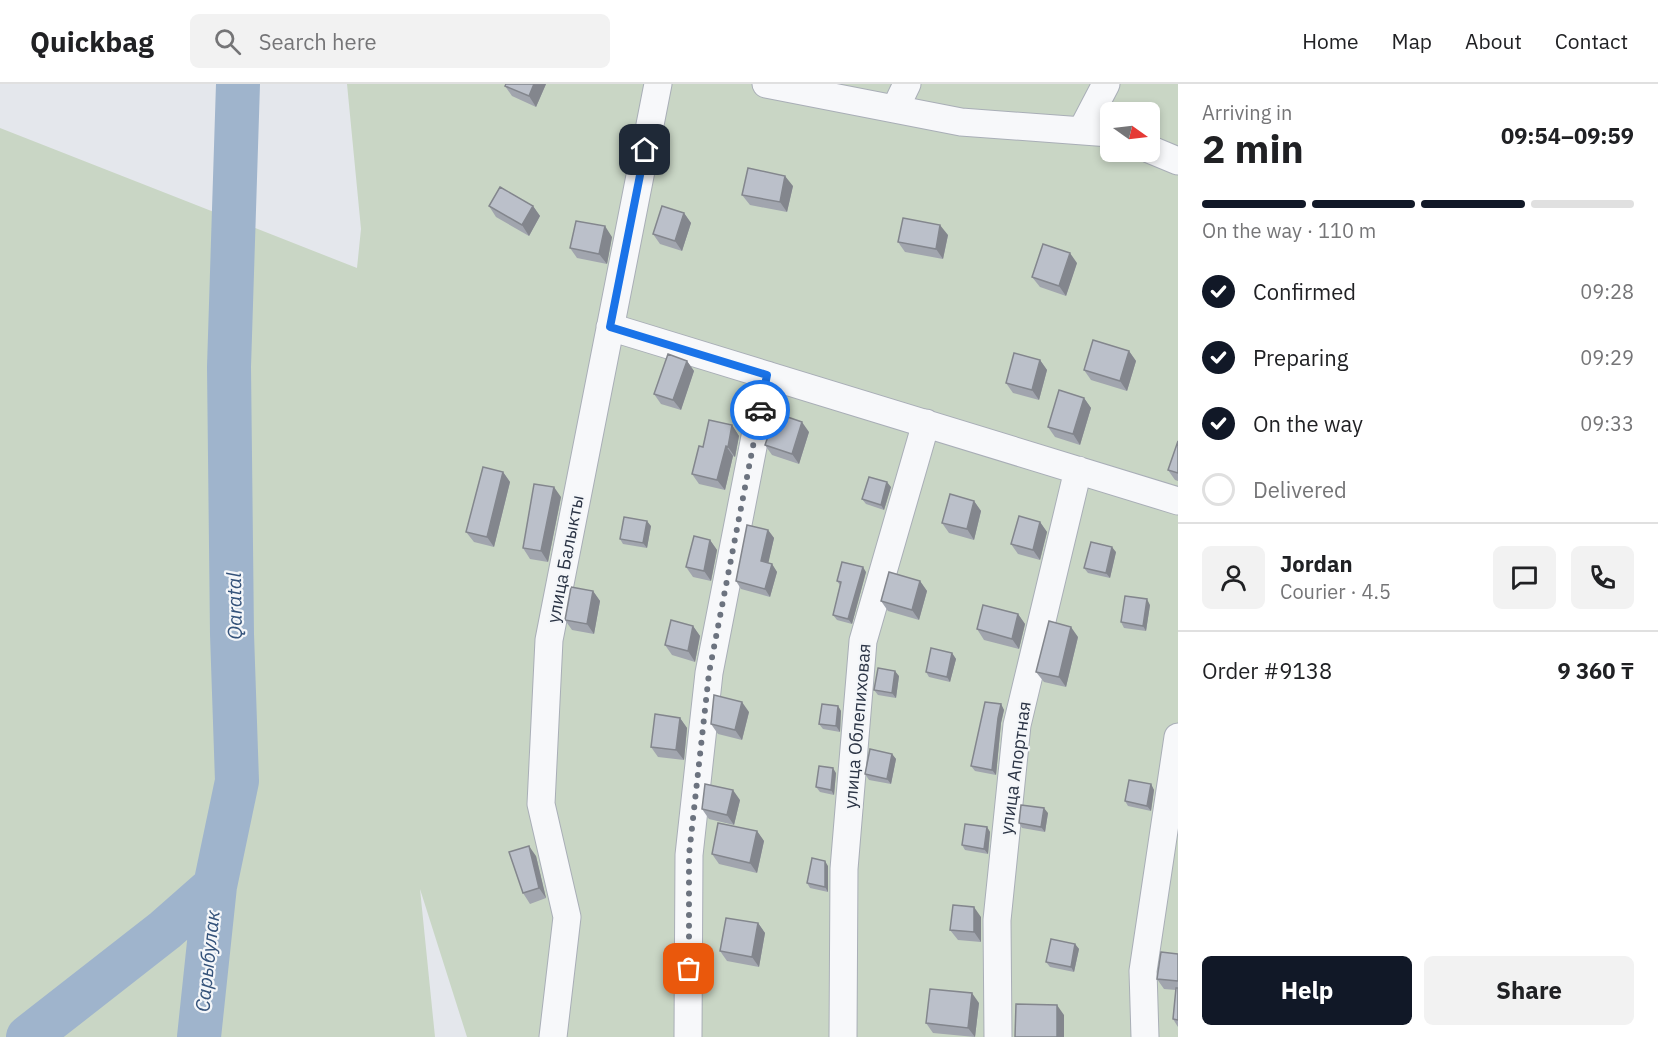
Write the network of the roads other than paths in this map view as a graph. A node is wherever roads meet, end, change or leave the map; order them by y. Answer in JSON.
{"nodes":[{"id":1,"x":658,"y":84,"type":"edge"},
{"id":2,"x":766,"y":84,"type":"edge"},
{"id":3,"x":907,"y":84,"type":"edge"},
{"id":4,"x":1106,"y":84,"type":"edge"},
{"id":5,"x":895,"y":109,"type":"junction"},
{"id":6,"x":1082,"y":130,"type":"junction"},
{"id":7,"x":1100,"y":132,"type":"edge"},
{"id":8,"x":1160,"y":154,"type":"edge"},
{"id":9,"x":1178,"y":161,"type":"edge"},
{"id":10,"x":610,"y":327,"type":"junction"},
{"id":11,"x":767,"y":375,"type":"junction"},
{"id":12,"x":926,"y":423,"type":"junction"},
{"id":13,"x":1078,"y":470,"type":"junction"},
{"id":14,"x":1178,"y":501,"type":"edge"},
{"id":15,"x":1178,"y":737,"type":"edge"},
{"id":16,"x":553,"y":1037,"type":"edge"},
{"id":17,"x":688,"y":1037,"type":"edge"},
{"id":18,"x":843,"y":1037,"type":"edge"},
{"id":19,"x":998,"y":1037,"type":"edge"},
{"id":20,"x":1145,"y":1037,"type":"edge"}],
"edges":[{"from":1,"to":10,"type":"street","name":"улица Балыкты"},
{"from":2,"to":5,"type":"street"},
{"from":3,"to":5,"type":"street"},
{"from":4,"to":6,"type":"street"},
{"from":5,"to":6,"type":"street"},
{"from":6,"to":7,"type":"street"},
{"from":8,"to":9,"type":"street"},
{"from":10,"to":11,"type":"street"},
{"from":10,"to":16,"type":"street","name":"улица Балыкты"},
{"from":11,"to":12,"type":"street"},
{"from":11,"to":17,"type":"street"},
{"from":12,"to":13,"type":"street"},
{"from":12,"to":18,"type":"street","name":"улица Облепиховая"},
{"from":13,"to":14,"type":"street"},
{"from":13,"to":19,"type":"street","name":"улица Апортная"},
{"from":15,"to":20,"type":"street"}]}
